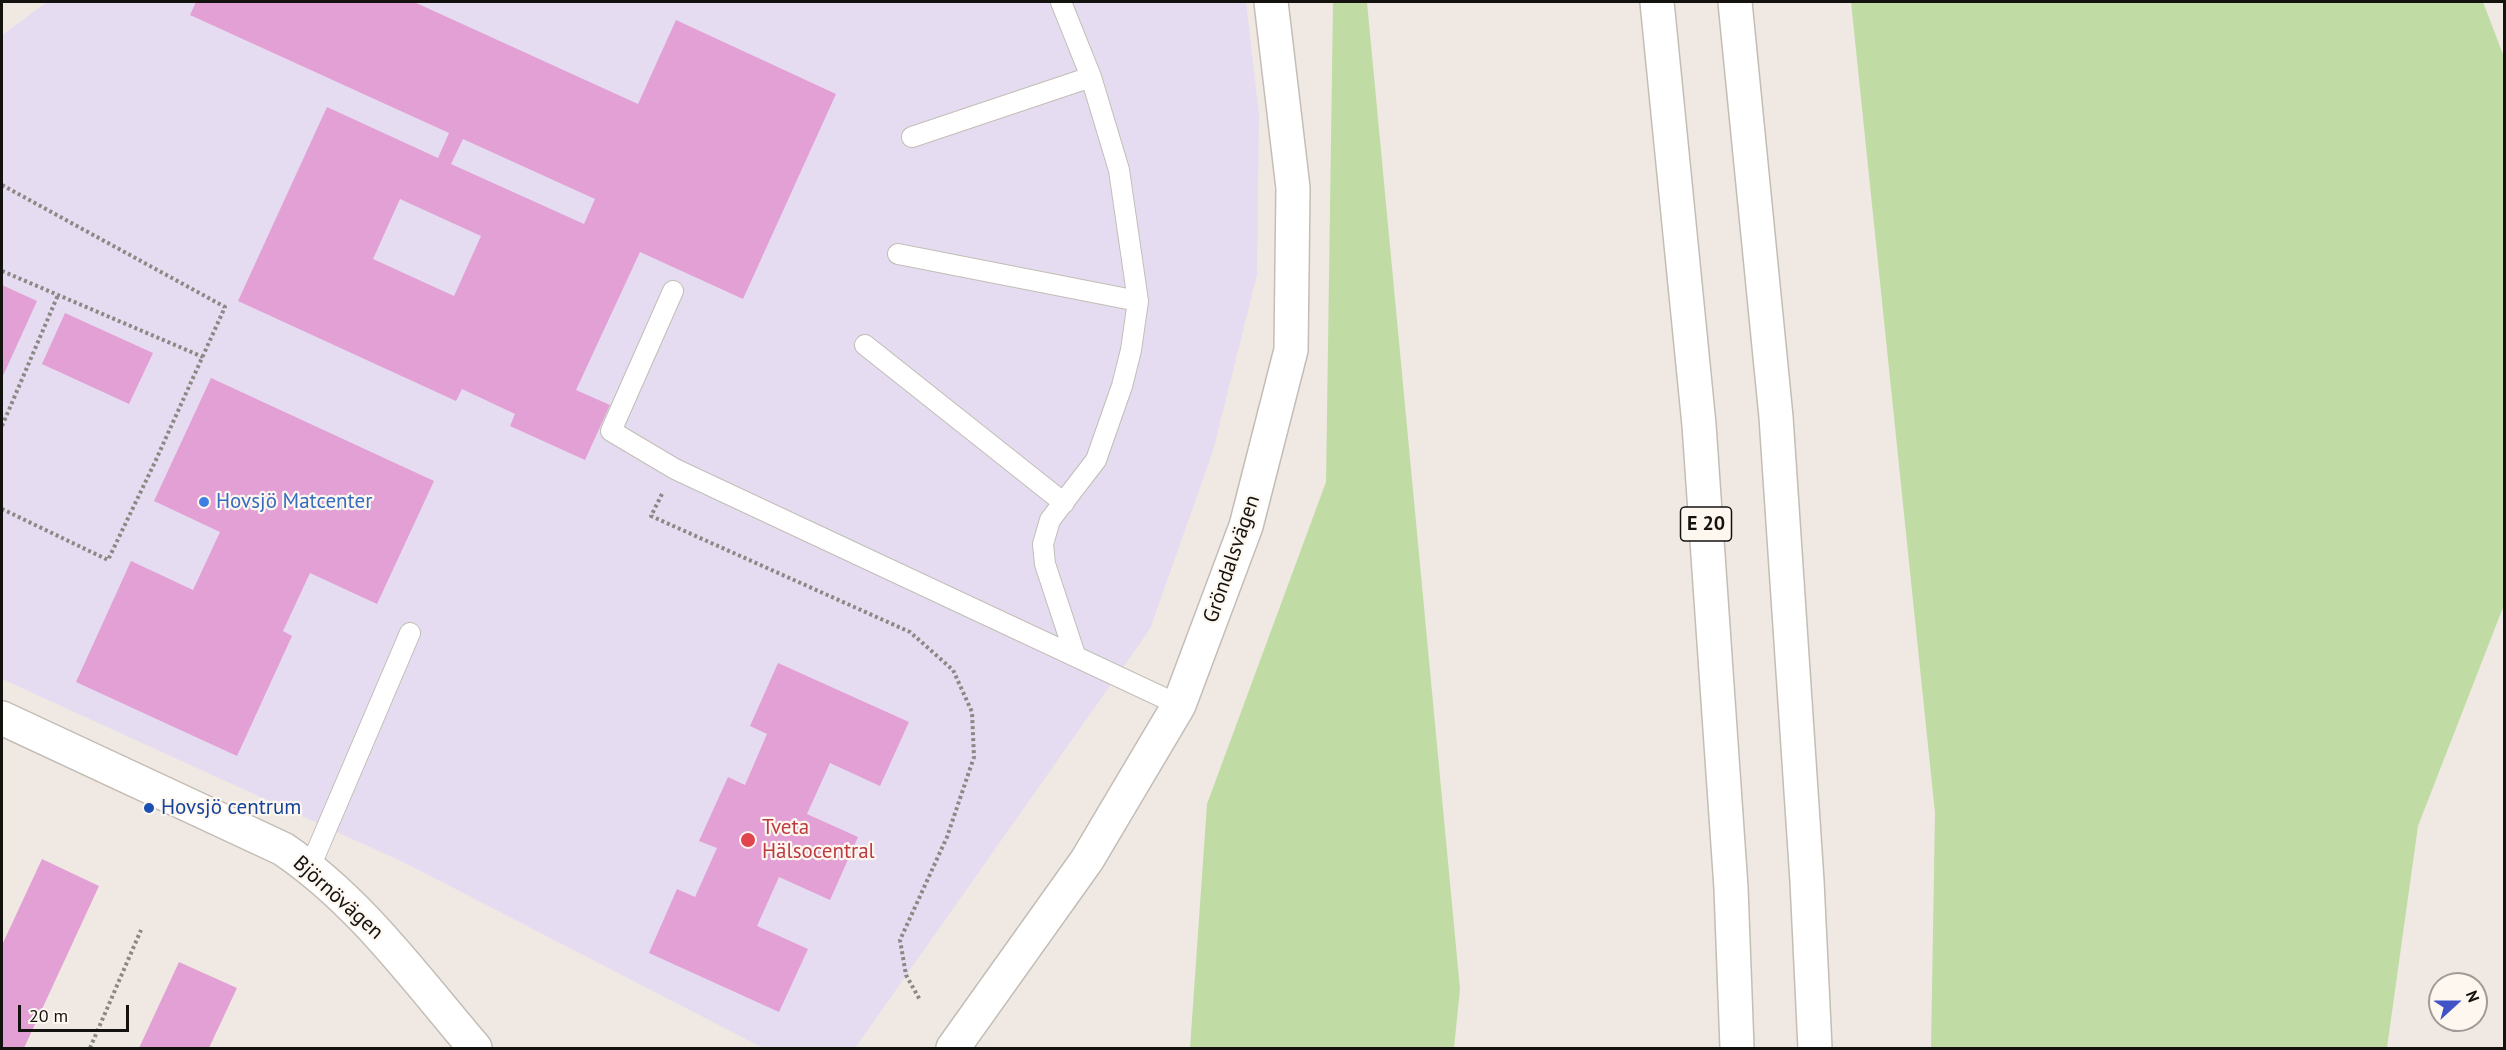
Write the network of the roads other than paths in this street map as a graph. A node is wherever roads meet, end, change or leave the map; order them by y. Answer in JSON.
{"nodes":[{"id":1,"x":1061,"y":2,"type":"edge"},
{"id":2,"x":1271,"y":2,"type":"edge"},
{"id":3,"x":1657,"y":2,"type":"edge"},
{"id":4,"x":1735,"y":2,"type":"edge"},
{"id":5,"x":1090,"y":77,"type":"junction"},
{"id":6,"x":912,"y":137,"type":"dead end"},
{"id":7,"x":898,"y":254,"type":"dead end"},
{"id":8,"x":673,"y":291,"type":"dead end"},
{"id":9,"x":1138,"y":301,"type":"junction"},
{"id":10,"x":865,"y":345,"type":"dead end"},
{"id":11,"x":1064,"y":503,"type":"junction"},
{"id":12,"x":410,"y":633,"type":"dead end"},
{"id":13,"x":1075,"y":655,"type":"junction"},
{"id":14,"x":1179,"y":705,"type":"junction"},
{"id":15,"x":2,"y":718,"type":"edge"},
{"id":16,"x":310,"y":867,"type":"junction"},
{"id":17,"x":475,"y":1048,"type":"edge"},
{"id":18,"x":953,"y":1048,"type":"edge"},
{"id":19,"x":1737,"y":1048,"type":"edge"},
{"id":20,"x":1815,"y":1048,"type":"edge"}],
"edges":[{"from":1,"to":5,"type":"lane"},
{"from":2,"to":14,"type":"main road","name":"Gröndalsvägen"},
{"from":3,"to":19,"type":"main road","number":"E 20"},
{"from":4,"to":20,"type":"main road"},
{"from":5,"to":6,"type":"lane"},
{"from":5,"to":9,"type":"lane"},
{"from":7,"to":9,"type":"lane"},
{"from":8,"to":13,"type":"lane"},
{"from":9,"to":11,"type":"lane"},
{"from":10,"to":11,"type":"lane"},
{"from":11,"to":13,"type":"lane"},
{"from":12,"to":16,"type":"lane"},
{"from":13,"to":14,"type":"lane"},
{"from":14,"to":18,"type":"main road","name":"Gröndalsvägen"},
{"from":15,"to":16,"type":"main road","name":"Björnövägen"},
{"from":16,"to":17,"type":"main road","name":"Björnövägen"}]}
